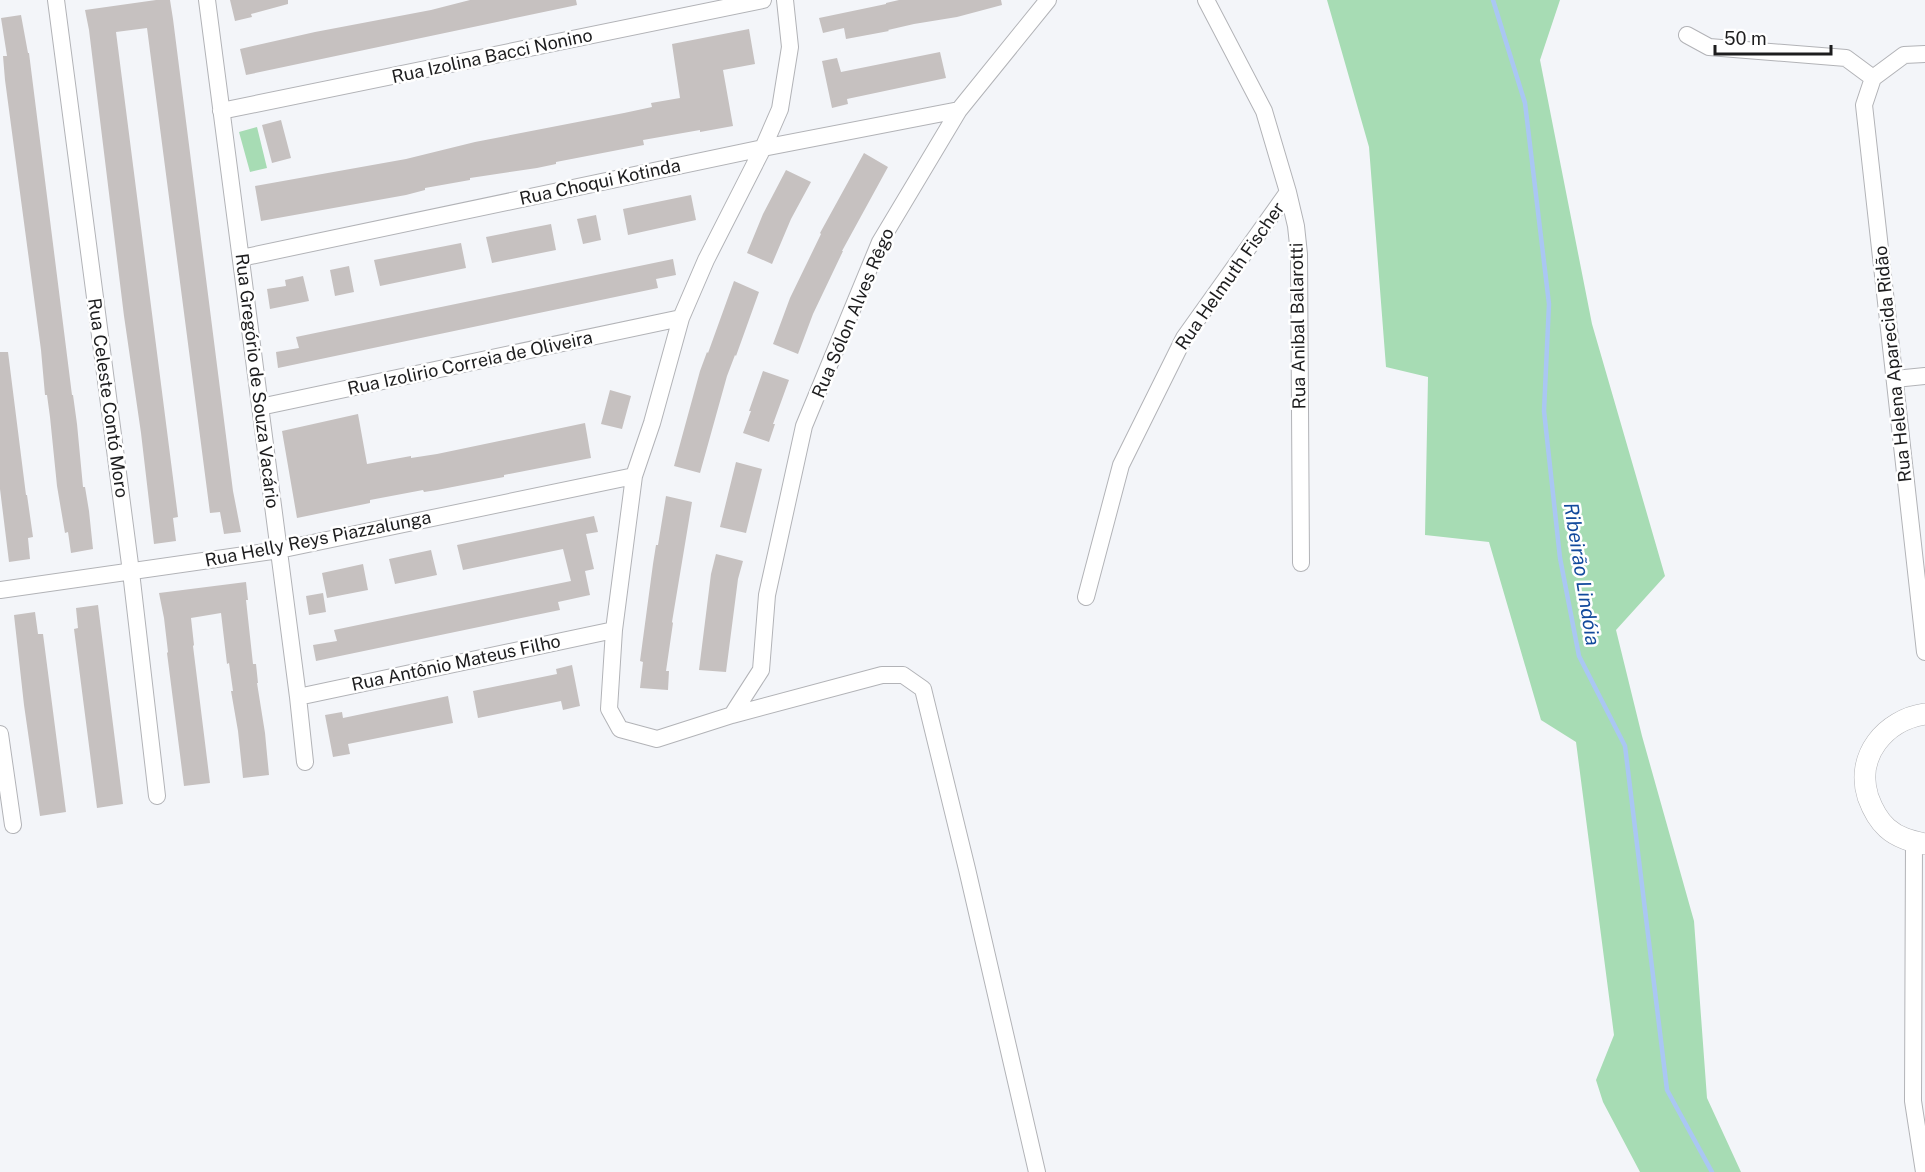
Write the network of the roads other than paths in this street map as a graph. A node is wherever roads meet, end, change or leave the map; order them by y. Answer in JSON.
{"nodes":[{"id":1,"x":56,"y":0,"type":"edge"},
{"id":2,"x":207,"y":0,"type":"edge"},
{"id":3,"x":763,"y":0,"type":"edge"},
{"id":4,"x":785,"y":0,"type":"edge"},
{"id":5,"x":1048,"y":0,"type":"edge"},
{"id":6,"x":1206,"y":0,"type":"edge"},
{"id":7,"x":1687,"y":35,"type":"dead end"},
{"id":8,"x":1925,"y":54,"type":"edge"},
{"id":9,"x":1873,"y":78,"type":"junction"},
{"id":10,"x":959,"y":110,"type":"junction"},
{"id":11,"x":221,"y":111,"type":"junction"},
{"id":12,"x":763,"y":148,"type":"junction"},
{"id":13,"x":1288,"y":192,"type":"junction"},
{"id":14,"x":241,"y":258,"type":"junction"},
{"id":15,"x":681,"y":318,"type":"junction"},
{"id":16,"x":1925,"y":376,"type":"edge"},
{"id":17,"x":1895,"y":379,"type":"junction"},
{"id":18,"x":260,"y":407,"type":"junction"},
{"id":19,"x":634,"y":476,"type":"junction"},
{"id":20,"x":279,"y":550,"type":"junction"},
{"id":21,"x":1301,"y":563,"type":"dead end"},
{"id":22,"x":131,"y":572,"type":"junction"},
{"id":23,"x":0,"y":590,"type":"edge"},
{"id":24,"x":1086,"y":597,"type":"dead end"},
{"id":25,"x":614,"y":630,"type":"junction"},
{"id":26,"x":1925,"y":652,"type":"edge"},
{"id":27,"x":298,"y":696,"type":"junction"},
{"id":28,"x":1925,"y":714,"type":"edge"},
{"id":29,"x":732,"y":715,"type":"junction"},
{"id":30,"x":0,"y":734,"type":"edge"},
{"id":31,"x":305,"y":762,"type":"dead end"},
{"id":32,"x":157,"y":796,"type":"dead end"},
{"id":33,"x":13,"y":825,"type":"dead end"},
{"id":34,"x":1919,"y":843,"type":"edge"},
{"id":35,"x":1037,"y":1172,"type":"edge"},
{"id":36,"x":1924,"y":1172,"type":"edge"}],
"edges":[{"from":1,"to":22,"type":"street","name":"Rua Celeste Contó Moro"},
{"from":2,"to":11,"type":"street","name":"Rua Gregório de Souza Vacário"},
{"from":3,"to":11,"type":"street","name":"Rua Izolina Bacci Nonino"},
{"from":4,"to":12,"type":"street"},
{"from":5,"to":10,"type":"street","name":"Rua Sólon Alves Rêgo"},
{"from":6,"to":13,"type":"street","name":"Rua Anibal Balarotti"},
{"from":7,"to":9,"type":"street"},
{"from":8,"to":9,"type":"street"},
{"from":9,"to":17,"type":"street","name":"Rua Helena Aparecida Ridão"},
{"from":10,"to":12,"type":"street","name":"Rua Choqui Kotinda"},
{"from":10,"to":29,"type":"street","name":"Rua Sólon Alves Rêgo"},
{"from":11,"to":14,"type":"street","name":"Rua Gregório de Souza Vacário"},
{"from":12,"to":14,"type":"street","name":"Rua Choqui Kotinda"},
{"from":12,"to":15,"type":"street"},
{"from":13,"to":21,"type":"street","name":"Rua Anibal Balarotti"},
{"from":13,"to":24,"type":"street","name":"Rua Helmuth Fischer"},
{"from":14,"to":18,"type":"street","name":"Rua Gregório de Souza Vacário"},
{"from":15,"to":18,"type":"street","name":"Rua Izolirio Correia de Oliveira"},
{"from":15,"to":19,"type":"street"},
{"from":16,"to":17,"type":"street"},
{"from":17,"to":26,"type":"street","name":"Rua Helena Aparecida Ridão"},
{"from":18,"to":20,"type":"street","name":"Rua Gregório de Souza Vacário"},
{"from":19,"to":20,"type":"street","name":"Rua Helly Reys Piazzalunga"},
{"from":19,"to":25,"type":"street"},
{"from":20,"to":22,"type":"street","name":"Rua Helly Reys Piazzalunga"},
{"from":20,"to":27,"type":"street","name":"Rua Gregório de Souza Vacário"},
{"from":22,"to":23,"type":"street","name":"Rua Helly Reys Piazzalunga"},
{"from":22,"to":32,"type":"street","name":"Rua Celeste Contó Moro"},
{"from":25,"to":27,"type":"street","name":"Rua Antônio Mateus Filho"},
{"from":25,"to":29,"type":"street"},
{"from":27,"to":31,"type":"street","name":"Rua Gregório de Souza Vacário"},
{"from":28,"to":34,"type":"street"},
{"from":29,"to":35,"type":"street"},
{"from":30,"to":33,"type":"street"},
{"from":34,"to":36,"type":"street"}]}
